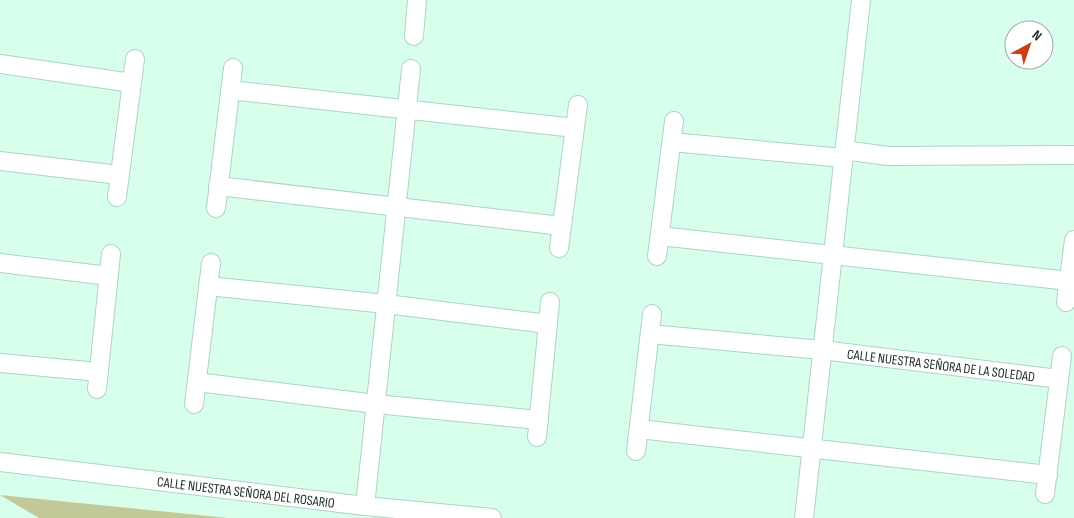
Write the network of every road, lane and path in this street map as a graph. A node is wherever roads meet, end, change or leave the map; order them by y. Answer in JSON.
{"nodes":[{"id":1,"x":417,"y":0,"type":"edge"},
{"id":2,"x":861,"y":0,"type":"edge"},
{"id":3,"x":414,"y":36,"type":"dead end"},
{"id":4,"x":135,"y":59,"type":"dead end"},
{"id":5,"x":0,"y":64,"type":"edge"},
{"id":6,"x":233,"y":68,"type":"dead end"},
{"id":7,"x":411,"y":68,"type":"dead end"},
{"id":8,"x":132,"y":83,"type":"junction"},
{"id":9,"x":230,"y":90,"type":"junction"},
{"id":10,"x":578,"y":105,"type":"dead end"},
{"id":11,"x":406,"y":110,"type":"junction"},
{"id":12,"x":674,"y":121,"type":"dead end"},
{"id":13,"x":575,"y":128,"type":"junction"},
{"id":14,"x":672,"y":142,"type":"junction"},
{"id":15,"x":844,"y":154,"type":"junction"},
{"id":16,"x":1074,"y":156,"type":"edge"},
{"id":17,"x":0,"y":161,"type":"edge"},
{"id":18,"x":120,"y":175,"type":"junction"},
{"id":19,"x":218,"y":186,"type":"junction"},
{"id":20,"x":116,"y":198,"type":"dead end"},
{"id":21,"x":396,"y":206,"type":"junction"},
{"id":22,"x":216,"y":208,"type":"dead end"},
{"id":23,"x":562,"y":226,"type":"junction"},
{"id":24,"x":660,"y":236,"type":"junction"},
{"id":25,"x":1074,"y":240,"type":"edge"},
{"id":26,"x":559,"y":248,"type":"dead end"},
{"id":27,"x":111,"y":254,"type":"dead end"},
{"id":28,"x":833,"y":255,"type":"junction"},
{"id":29,"x":658,"y":256,"type":"dead end"},
{"id":30,"x":0,"y":263,"type":"edge"},
{"id":31,"x":211,"y":263,"type":"dead end"},
{"id":32,"x":109,"y":276,"type":"junction"},
{"id":33,"x":1069,"y":281,"type":"junction"},
{"id":34,"x":208,"y":286,"type":"junction"},
{"id":35,"x":550,"y":302,"type":"dead end"},
{"id":36,"x":1066,"y":302,"type":"dead end"},
{"id":37,"x":386,"y":304,"type":"junction"},
{"id":38,"x":652,"y":314,"type":"dead end"},
{"id":39,"x":548,"y":324,"type":"junction"},
{"id":40,"x":650,"y":334,"type":"junction"},
{"id":41,"x":822,"y":350,"type":"junction"},
{"id":42,"x":1062,"y":356,"type":"dead end"},
{"id":43,"x":0,"y":362,"type":"edge"},
{"id":44,"x":1059,"y":379,"type":"junction"},
{"id":45,"x":196,"y":382,"type":"junction"},
{"id":46,"x":194,"y":404,"type":"dead end"},
{"id":47,"x":376,"y":404,"type":"junction"},
{"id":48,"x":639,"y":429,"type":"junction"},
{"id":49,"x":812,"y":448,"type":"junction"},
{"id":50,"x":636,"y":451,"type":"dead end"},
{"id":51,"x":0,"y":462,"type":"edge"},
{"id":52,"x":1048,"y":475,"type":"junction"},
{"id":53,"x":1045,"y":494,"type":"dead end"},
{"id":54,"x":365,"y":506,"type":"junction"},
{"id":55,"x":492,"y":518,"type":"edge"},
{"id":56,"x":804,"y":518,"type":"edge"}],
"edges":[{"from":1,"to":3,"type":"street"},
{"from":2,"to":15,"type":"street"},
{"from":4,"to":8,"type":"street"},
{"from":5,"to":8,"type":"street"},
{"from":6,"to":9,"type":"street"},
{"from":7,"to":11,"type":"street"},
{"from":8,"to":18,"type":"street"},
{"from":9,"to":11,"type":"street"},
{"from":9,"to":19,"type":"street"},
{"from":10,"to":13,"type":"street"},
{"from":11,"to":13,"type":"street"},
{"from":11,"to":21,"type":"street"},
{"from":12,"to":14,"type":"street"},
{"from":13,"to":23,"type":"street"},
{"from":14,"to":15,"type":"street"},
{"from":14,"to":24,"type":"street"},
{"from":15,"to":16,"type":"street"},
{"from":15,"to":28,"type":"street"},
{"from":17,"to":18,"type":"street"},
{"from":18,"to":20,"type":"street"},
{"from":19,"to":21,"type":"street"},
{"from":19,"to":22,"type":"street"},
{"from":21,"to":23,"type":"street"},
{"from":21,"to":37,"type":"street"},
{"from":23,"to":26,"type":"street"},
{"from":24,"to":28,"type":"street"},
{"from":24,"to":29,"type":"street"},
{"from":25,"to":33,"type":"street"},
{"from":27,"to":32,"type":"street"},
{"from":28,"to":33,"type":"street"},
{"from":28,"to":41,"type":"street"},
{"from":30,"to":32,"type":"street"},
{"from":31,"to":34,"type":"street"},
{"from":32,"to":43,"type":"street"},
{"from":33,"to":36,"type":"street"},
{"from":34,"to":37,"type":"street"},
{"from":34,"to":45,"type":"street"},
{"from":35,"to":39,"type":"street"},
{"from":37,"to":39,"type":"street"},
{"from":37,"to":47,"type":"street"},
{"from":38,"to":40,"type":"street"},
{"from":39,"to":47,"type":"street"},
{"from":40,"to":41,"type":"street","name":"CALLE NUESTRA SEÑORA DE LA SOLEDAD"},
{"from":40,"to":48,"type":"street"},
{"from":41,"to":44,"type":"street","name":"CALLE NUESTRA SEÑORA DE LA SOLEDAD"},
{"from":41,"to":49,"type":"street"},
{"from":42,"to":44,"type":"street"},
{"from":44,"to":52,"type":"street"},
{"from":45,"to":46,"type":"street"},
{"from":45,"to":47,"type":"street"},
{"from":47,"to":54,"type":"street"},
{"from":48,"to":49,"type":"street"},
{"from":48,"to":50,"type":"street"},
{"from":49,"to":52,"type":"street"},
{"from":49,"to":56,"type":"street"},
{"from":51,"to":54,"type":"street","name":"CALLE NUESTRA SEÑORA DEL ROSARIO"},
{"from":52,"to":53,"type":"street"},
{"from":54,"to":55,"type":"street","name":"CALLE NUESTRA SEÑORA DEL ROSARIO"}]}
